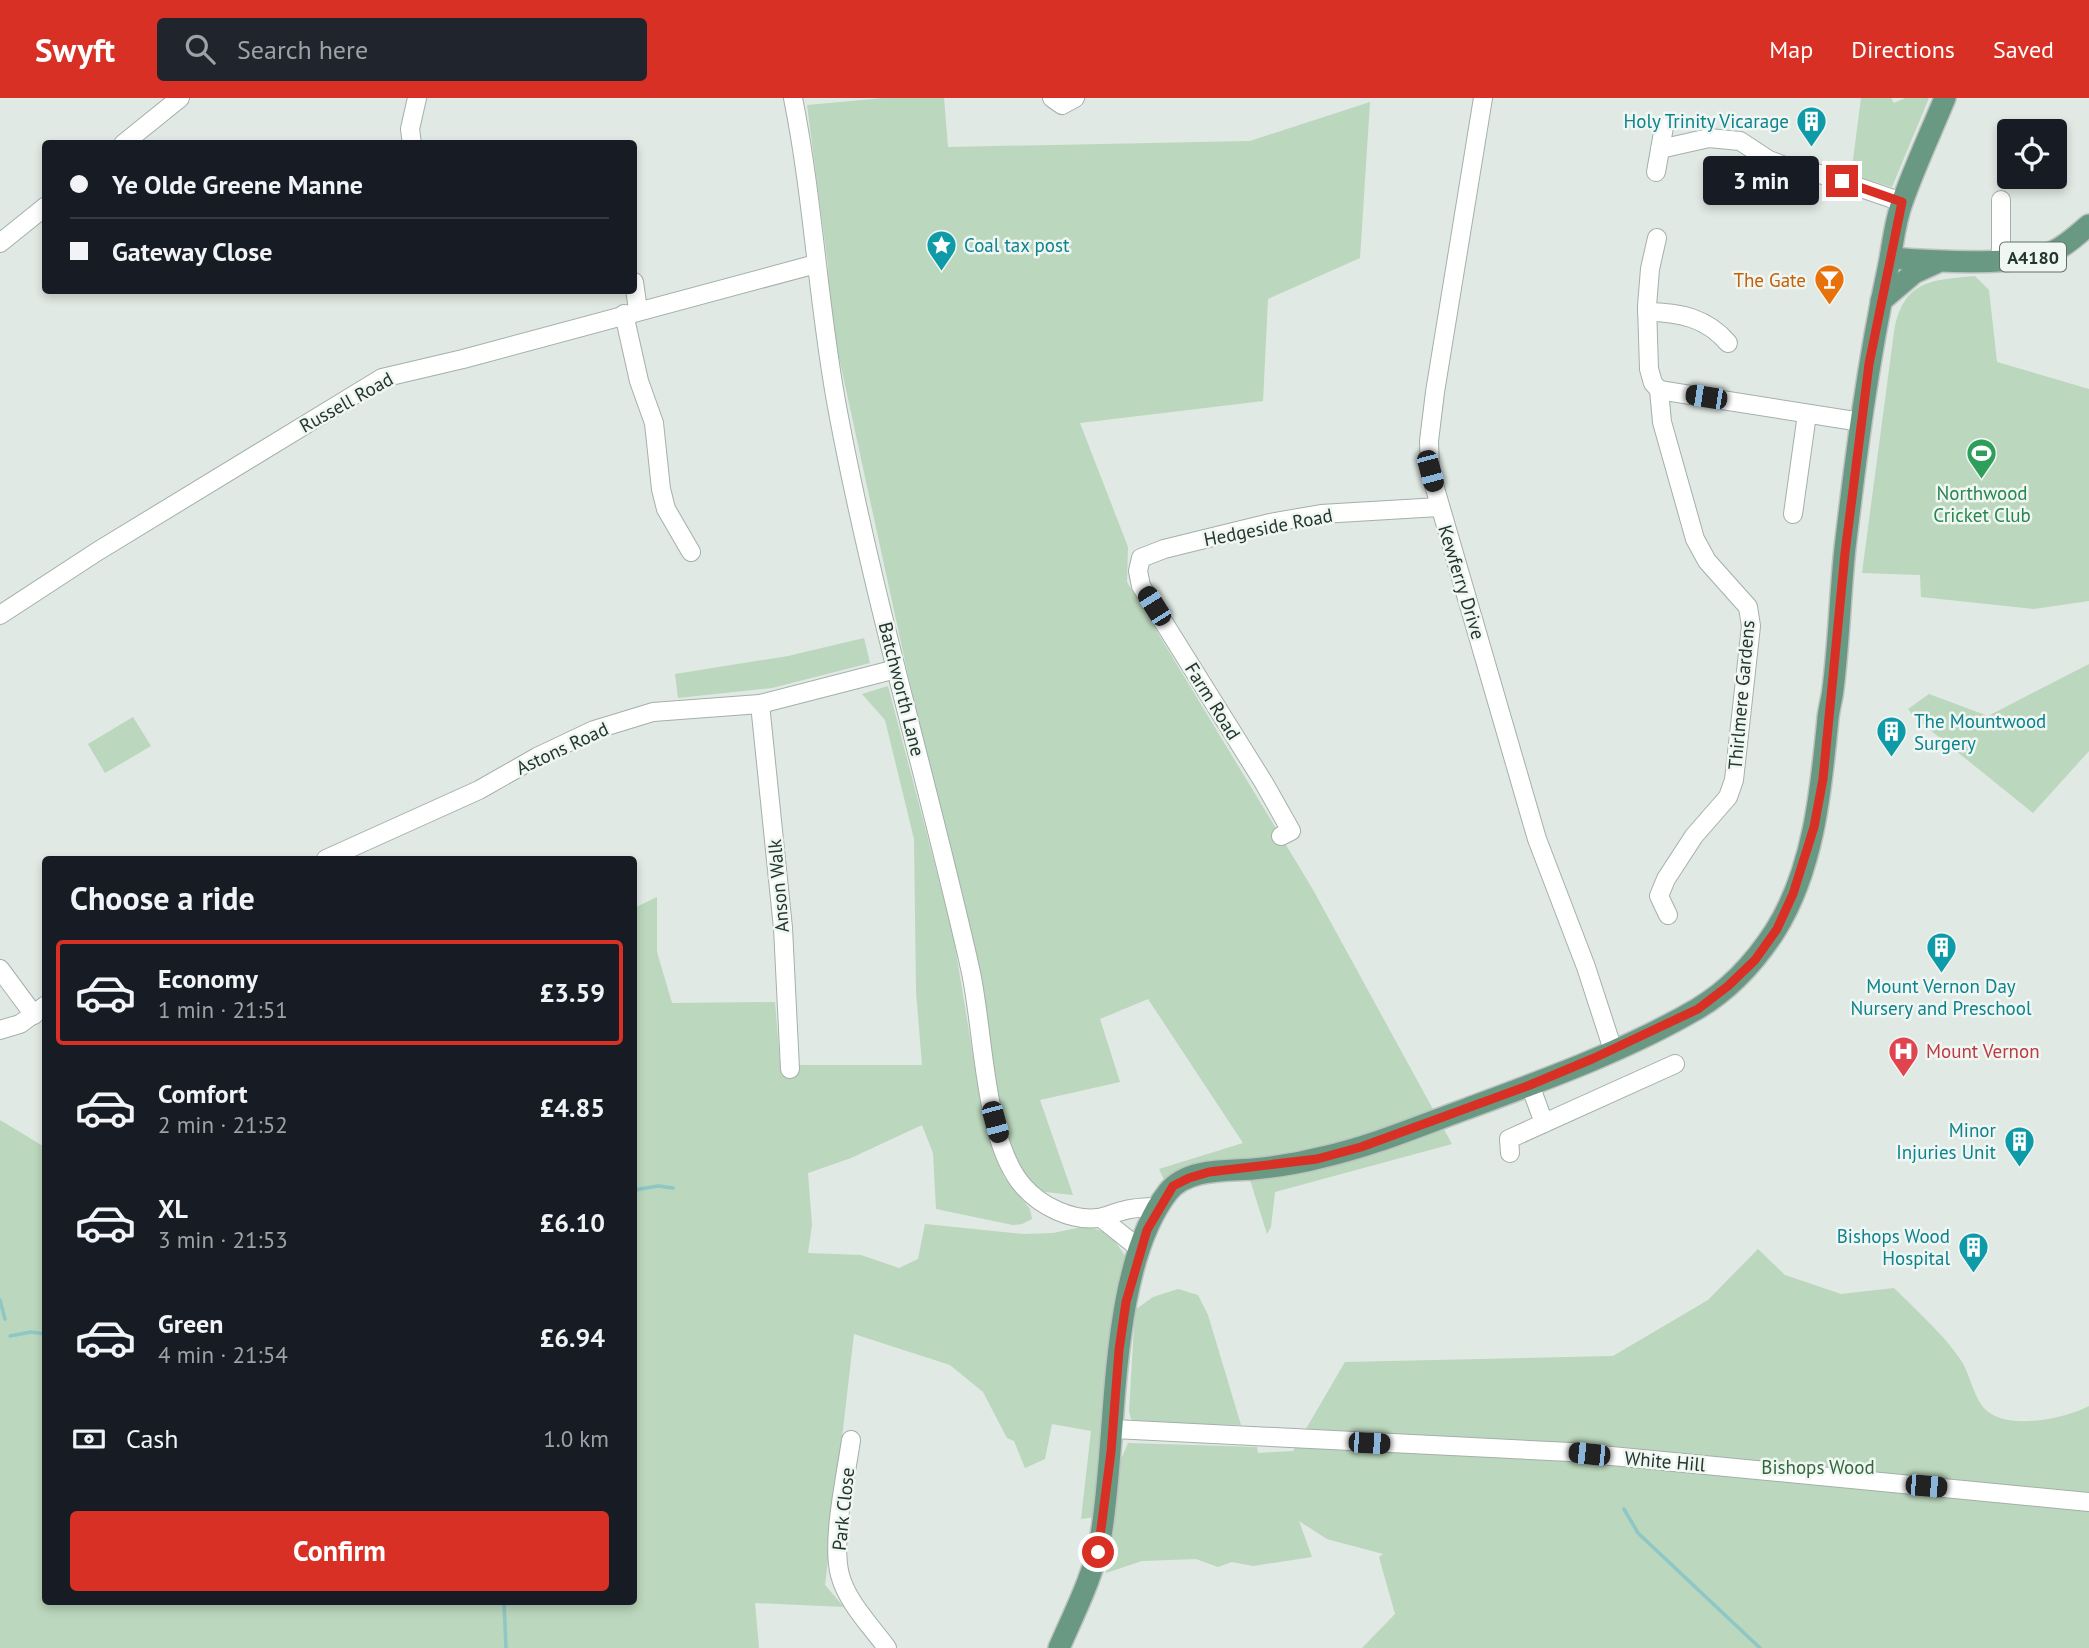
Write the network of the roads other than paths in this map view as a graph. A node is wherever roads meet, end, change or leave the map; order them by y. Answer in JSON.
{"nodes":[{"id":1,"x":180,"y":98,"type":"edge"},
{"id":2,"x":417,"y":98,"type":"edge"},
{"id":3,"x":793,"y":98,"type":"edge"},
{"id":4,"x":1052,"y":98,"type":"edge"},
{"id":5,"x":1075,"y":98,"type":"edge"},
{"id":6,"x":1483,"y":98,"type":"edge"},
{"id":7,"x":1945,"y":98,"type":"edge"},
{"id":8,"x":1664,"y":127,"type":"dead end"},
{"id":9,"x":129,"y":140,"type":"edge"},
{"id":10,"x":411,"y":140,"type":"edge"},
{"id":11,"x":1660,"y":149,"type":"junction"},
{"id":12,"x":1656,"y":172,"type":"dead end"},
{"id":13,"x":2001,"y":200,"type":"dead end"},
{"id":14,"x":1902,"y":202,"type":"junction"},
{"id":15,"x":42,"y":209,"type":"edge"},
{"id":16,"x":2089,"y":225,"type":"edge"},
{"id":17,"x":1657,"y":239,"type":"dead end"},
{"id":18,"x":0,"y":243,"type":"edge"},
{"id":19,"x":1891,"y":258,"type":"junction"},
{"id":20,"x":2001,"y":259,"type":"junction"},
{"id":21,"x":1938,"y":262,"type":"junction"},
{"id":22,"x":816,"y":264,"type":"junction"},
{"id":23,"x":633,"y":294,"type":"edge"},
{"id":24,"x":1881,"y":301,"type":"junction"},
{"id":25,"x":631,"y":312,"type":"junction"},
{"id":26,"x":1647,"y":312,"type":"junction"},
{"id":27,"x":1728,"y":343,"type":"dead end"},
{"id":28,"x":1659,"y":390,"type":"junction"},
{"id":29,"x":1807,"y":414,"type":"junction"},
{"id":30,"x":1861,"y":422,"type":"junction"},
{"id":31,"x":1439,"y":507,"type":"junction"},
{"id":32,"x":1793,"y":514,"type":"dead end"},
{"id":33,"x":691,"y":552,"type":"dead end"},
{"id":34,"x":1141,"y":558,"type":"joint"},
{"id":35,"x":0,"y":615,"type":"edge"},
{"id":36,"x":896,"y":669,"type":"junction"},
{"id":37,"x":760,"y":704,"type":"junction"},
{"id":38,"x":1281,"y":836,"type":"dead end"},
{"id":39,"x":333,"y":856,"type":"edge"},
{"id":40,"x":1668,"y":915,"type":"dead end"},
{"id":41,"x":0,"y":970,"type":"edge"},
{"id":42,"x":40,"y":1010,"type":"edge"},
{"id":43,"x":0,"y":1030,"type":"edge"},
{"id":44,"x":1613,"y":1050,"type":"junction"},
{"id":45,"x":1675,"y":1063,"type":"dead end"},
{"id":46,"x":790,"y":1069,"type":"dead end"},
{"id":47,"x":1530,"y":1085,"type":"junction"},
{"id":48,"x":1544,"y":1123,"type":"junction"},
{"id":49,"x":1510,"y":1153,"type":"dead end"},
{"id":50,"x":1159,"y":1207,"type":"junction"},
{"id":51,"x":1101,"y":1218,"type":"junction"},
{"id":52,"x":1140,"y":1249,"type":"junction"},
{"id":53,"x":1114,"y":1429,"type":"junction"},
{"id":54,"x":851,"y":1440,"type":"dead end"},
{"id":55,"x":2089,"y":1502,"type":"edge"},
{"id":56,"x":887,"y":1648,"type":"edge"},
{"id":57,"x":1059,"y":1648,"type":"edge"}],
"edges":[{"from":1,"to":9,"type":"street"},
{"from":2,"to":10,"type":"street"},
{"from":3,"to":22,"type":"street","name":"Batchworth Lane"},
{"from":4,"to":5,"type":"street"},
{"from":6,"to":31,"type":"street","name":"Kewferry Drive"},
{"from":7,"to":14,"type":"main road"},
{"from":8,"to":11,"type":"street"},
{"from":11,"to":12,"type":"street"},
{"from":11,"to":14,"type":"street"},
{"from":13,"to":20,"type":"street"},
{"from":14,"to":19,"type":"main road"},
{"from":15,"to":18,"type":"street"},
{"from":16,"to":20,"type":"main road","number":"A4180"},
{"from":17,"to":26,"type":"street","name":"Thirlmere Gardens"},
{"from":19,"to":21,"type":"main road","number":"A4180"},
{"from":19,"to":24,"type":"main road"},
{"from":20,"to":21,"type":"main road","number":"A4180"},
{"from":21,"to":24,"type":"main road"},
{"from":22,"to":25,"type":"street","name":"Russell Road"},
{"from":22,"to":36,"type":"street","name":"Batchworth Lane"},
{"from":23,"to":25,"type":"street"},
{"from":24,"to":30,"type":"main road"},
{"from":25,"to":33,"type":"street"},
{"from":25,"to":35,"type":"street","name":"Russell Road"},
{"from":26,"to":27,"type":"street"},
{"from":26,"to":28,"type":"street","name":"Thirlmere Gardens"},
{"from":28,"to":29,"type":"street"},
{"from":28,"to":40,"type":"street","name":"Thirlmere Gardens"},
{"from":29,"to":30,"type":"street"},
{"from":29,"to":32,"type":"street"},
{"from":30,"to":44,"type":"main road"},
{"from":31,"to":34,"type":"street","name":"Hedgeside Road"},
{"from":31,"to":44,"type":"street","name":"Kewferry Drive"},
{"from":34,"to":38,"type":"street","name":"Farm Road"},
{"from":36,"to":37,"type":"street","name":"Astons Road"},
{"from":36,"to":51,"type":"street","name":"Batchworth Lane"},
{"from":37,"to":39,"type":"street","name":"Astons Road"},
{"from":37,"to":46,"type":"street","name":"Anson Walk"},
{"from":41,"to":42,"type":"street"},
{"from":42,"to":43,"type":"street"},
{"from":44,"to":47,"type":"main road"},
{"from":45,"to":48,"type":"street"},
{"from":47,"to":48,"type":"street"},
{"from":47,"to":50,"type":"main road"},
{"from":48,"to":49,"type":"street"},
{"from":50,"to":51,"type":"street","name":"Batchworth Lane"},
{"from":50,"to":52,"type":"main road"},
{"from":51,"to":52,"type":"street"},
{"from":52,"to":53,"type":"main road"},
{"from":53,"to":55,"type":"street","name":"White Hill"},
{"from":53,"to":57,"type":"main road"},
{"from":54,"to":56,"type":"street","name":"Park Close"}]}
